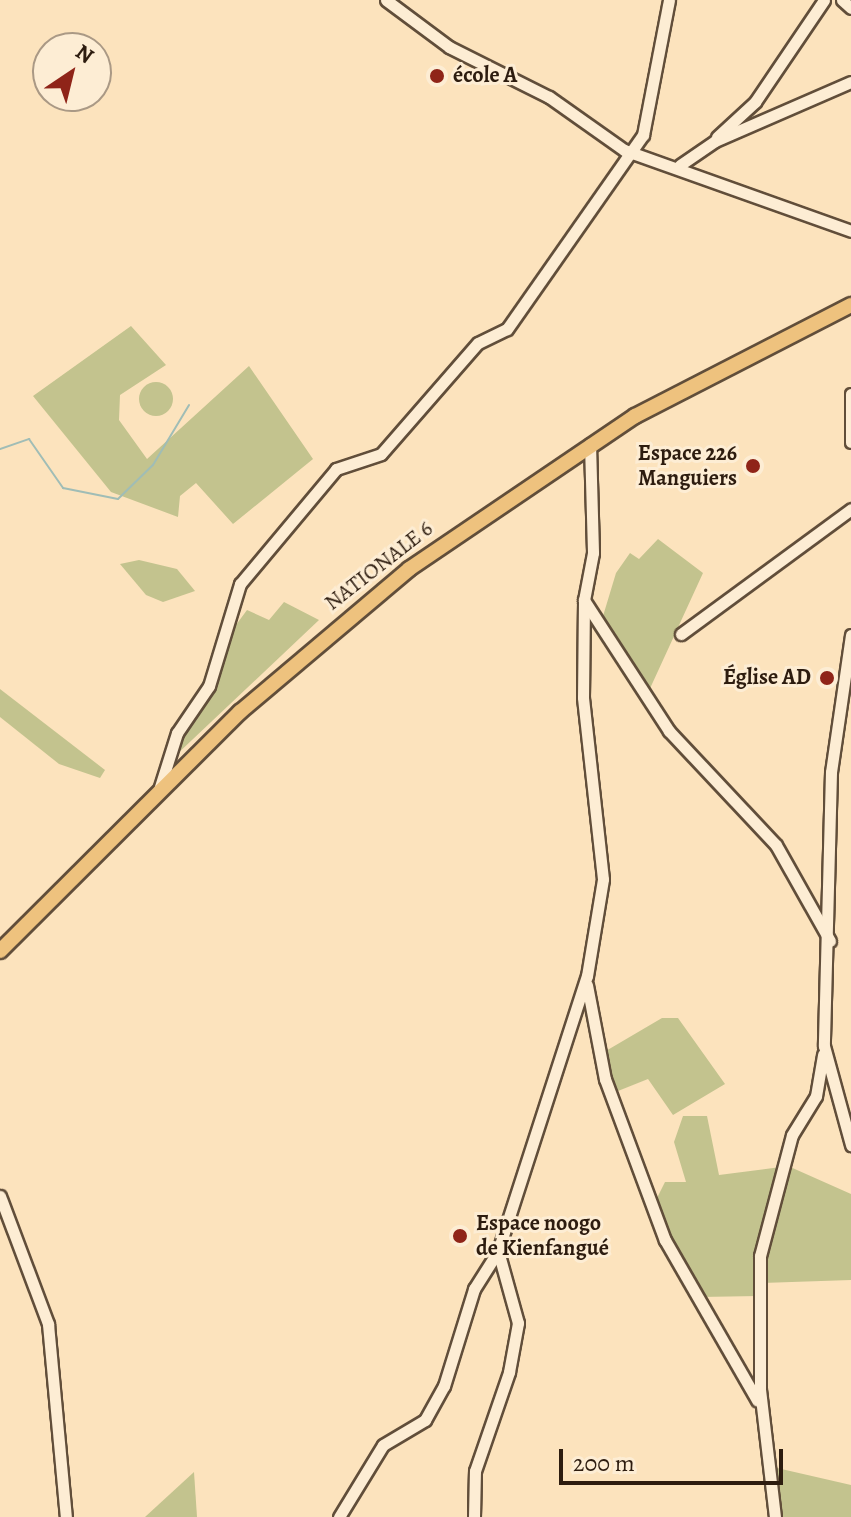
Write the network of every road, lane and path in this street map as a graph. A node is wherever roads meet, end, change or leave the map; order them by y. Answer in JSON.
{"nodes":[{"id":1,"x":386,"y":0,"type":"edge"},
{"id":2,"x":669,"y":0,"type":"edge"},
{"id":3,"x":824,"y":0,"type":"edge"},
{"id":4,"x":842,"y":0,"type":"edge"},
{"id":5,"x":851,"y":8,"type":"edge"},
{"id":6,"x":851,"y":82,"type":"edge"},
{"id":7,"x":715,"y":141,"type":"junction"},
{"id":8,"x":633,"y":150,"type":"junction"},
{"id":9,"x":680,"y":165,"type":"junction"},
{"id":10,"x":851,"y":231,"type":"edge"},
{"id":11,"x":851,"y":305,"type":"edge"},
{"id":12,"x":851,"y":394,"type":"edge"},
{"id":13,"x":851,"y":442,"type":"edge"},
{"id":14,"x":590,"y":444,"type":"junction"},
{"id":15,"x":851,"y":509,"type":"edge"},
{"id":16,"x":584,"y":600,"type":"junction"},
{"id":17,"x":681,"y":634,"type":"dead end"},
{"id":18,"x":851,"y":635,"type":"edge"},
{"id":19,"x":157,"y":795,"type":"junction"},
{"id":20,"x":830,"y":941,"type":"junction"},
{"id":21,"x":0,"y":951,"type":"edge"},
{"id":22,"x":587,"y":976,"type":"junction"},
{"id":23,"x":824,"y":1046,"type":"junction"},
{"id":24,"x":851,"y":1145,"type":"edge"},
{"id":25,"x":0,"y":1196,"type":"edge"},
{"id":26,"x":498,"y":1251,"type":"junction"},
{"id":27,"x":763,"y":1415,"type":"junction"},
{"id":28,"x":66,"y":1517,"type":"edge"},
{"id":29,"x":339,"y":1517,"type":"edge"},
{"id":30,"x":474,"y":1517,"type":"edge"},
{"id":31,"x":775,"y":1517,"type":"edge"}],
"edges":[{"from":1,"to":8,"type":"street"},
{"from":2,"to":8,"type":"street"},
{"from":3,"to":7,"type":"street"},
{"from":4,"to":5,"type":"street"},
{"from":6,"to":7,"type":"street"},
{"from":7,"to":9,"type":"street"},
{"from":8,"to":9,"type":"street"},
{"from":8,"to":19,"type":"street"},
{"from":9,"to":10,"type":"street"},
{"from":11,"to":14,"type":"main road","name":"NATIONALE 6"},
{"from":12,"to":13,"type":"street"},
{"from":14,"to":16,"type":"street"},
{"from":14,"to":19,"type":"main road","name":"NATIONALE 6"},
{"from":15,"to":17,"type":"street"},
{"from":16,"to":20,"type":"street"},
{"from":16,"to":22,"type":"street"},
{"from":18,"to":20,"type":"street"},
{"from":19,"to":21,"type":"main road","name":"NATIONALE 6"},
{"from":20,"to":23,"type":"street"},
{"from":22,"to":26,"type":"street"},
{"from":22,"to":27,"type":"street"},
{"from":23,"to":24,"type":"street"},
{"from":23,"to":27,"type":"street"},
{"from":25,"to":28,"type":"street"},
{"from":26,"to":29,"type":"street"},
{"from":26,"to":30,"type":"street"},
{"from":27,"to":31,"type":"street"}]}
